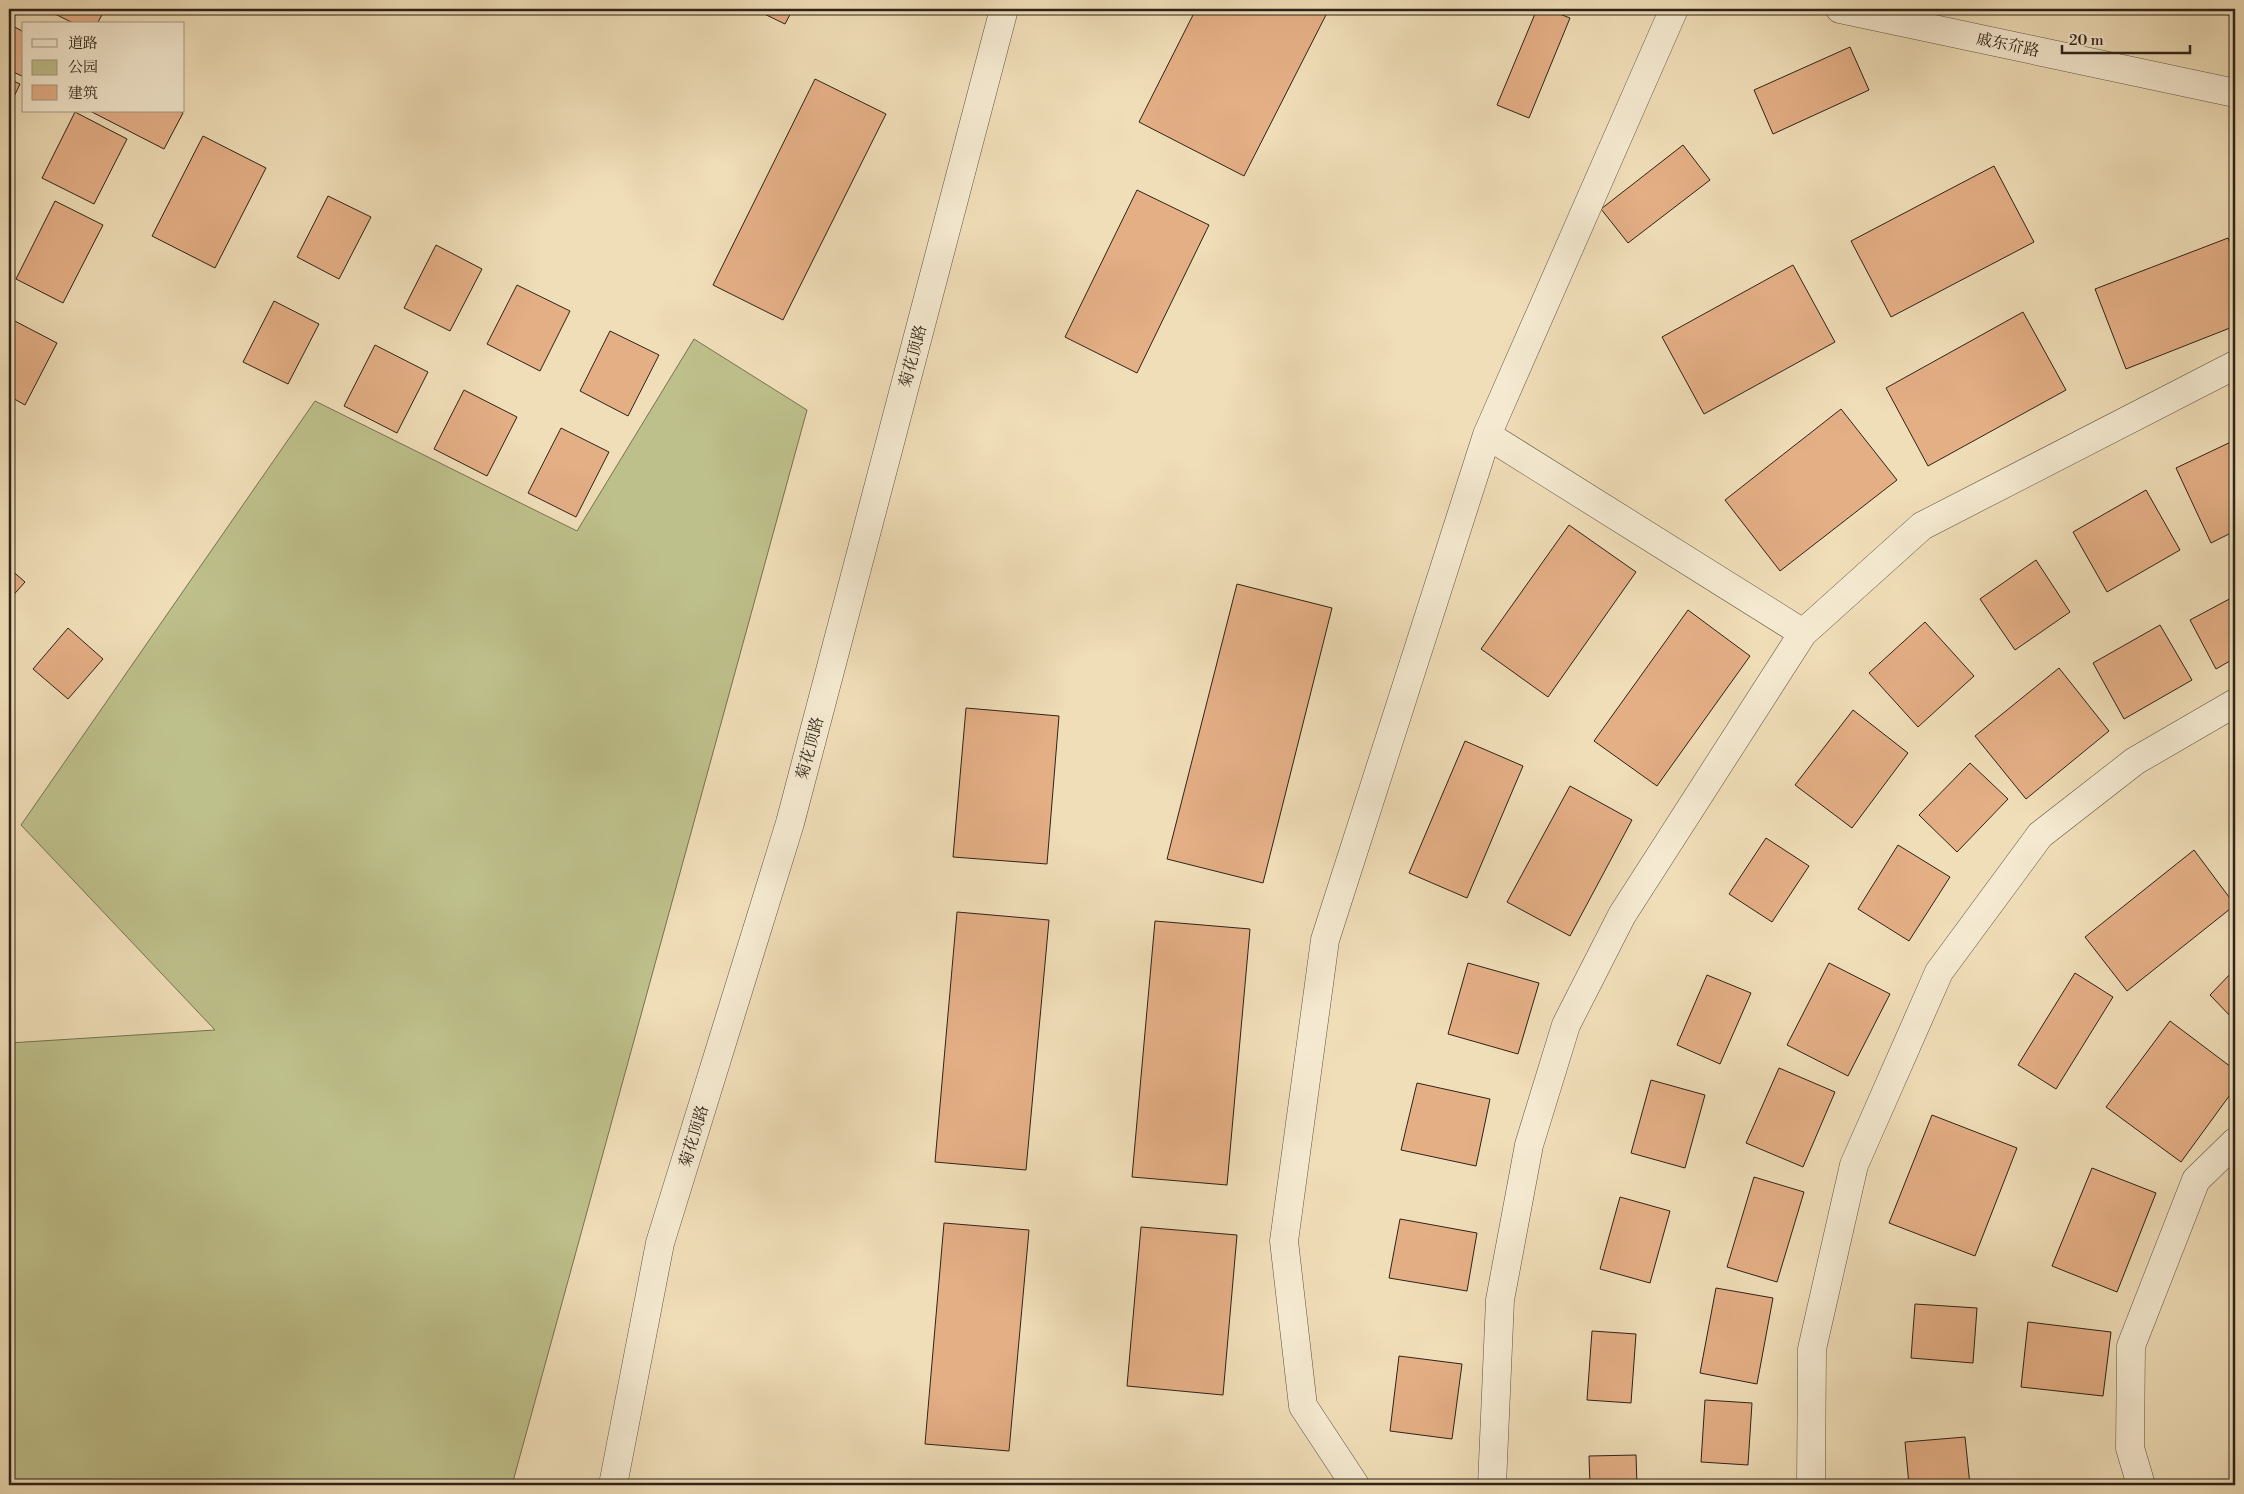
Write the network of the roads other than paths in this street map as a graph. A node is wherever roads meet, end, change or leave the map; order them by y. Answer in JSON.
{"nodes":[{"id":1,"x":1004,"y":9,"type":"edge"},
{"id":2,"x":1674,"y":9,"type":"edge"},
{"id":3,"x":1840,"y":9,"type":"edge"},
{"id":4,"x":2235,"y":93,"type":"edge"},
{"id":5,"x":2235,"y":365,"type":"edge"},
{"id":6,"x":1487,"y":435,"type":"junction"},
{"id":7,"x":1803,"y":633,"type":"junction"},
{"id":8,"x":2235,"y":703,"type":"edge"},
{"id":9,"x":2235,"y":1142,"type":"edge"},
{"id":10,"x":613,"y":1485,"type":"edge"},
{"id":11,"x":1355,"y":1485,"type":"edge"},
{"id":12,"x":1492,"y":1485,"type":"edge"},
{"id":13,"x":1811,"y":1485,"type":"edge"},
{"id":14,"x":2141,"y":1485,"type":"edge"}],
"edges":[{"from":1,"to":10,"type":"street","name":"菊花顶路"},
{"from":2,"to":6,"type":"street"},
{"from":3,"to":4,"type":"street","name":"戚东夼路"},
{"from":5,"to":7,"type":"street"},
{"from":6,"to":7,"type":"street"},
{"from":6,"to":11,"type":"street"},
{"from":7,"to":12,"type":"street"},
{"from":8,"to":13,"type":"street"},
{"from":9,"to":14,"type":"street"}]}
